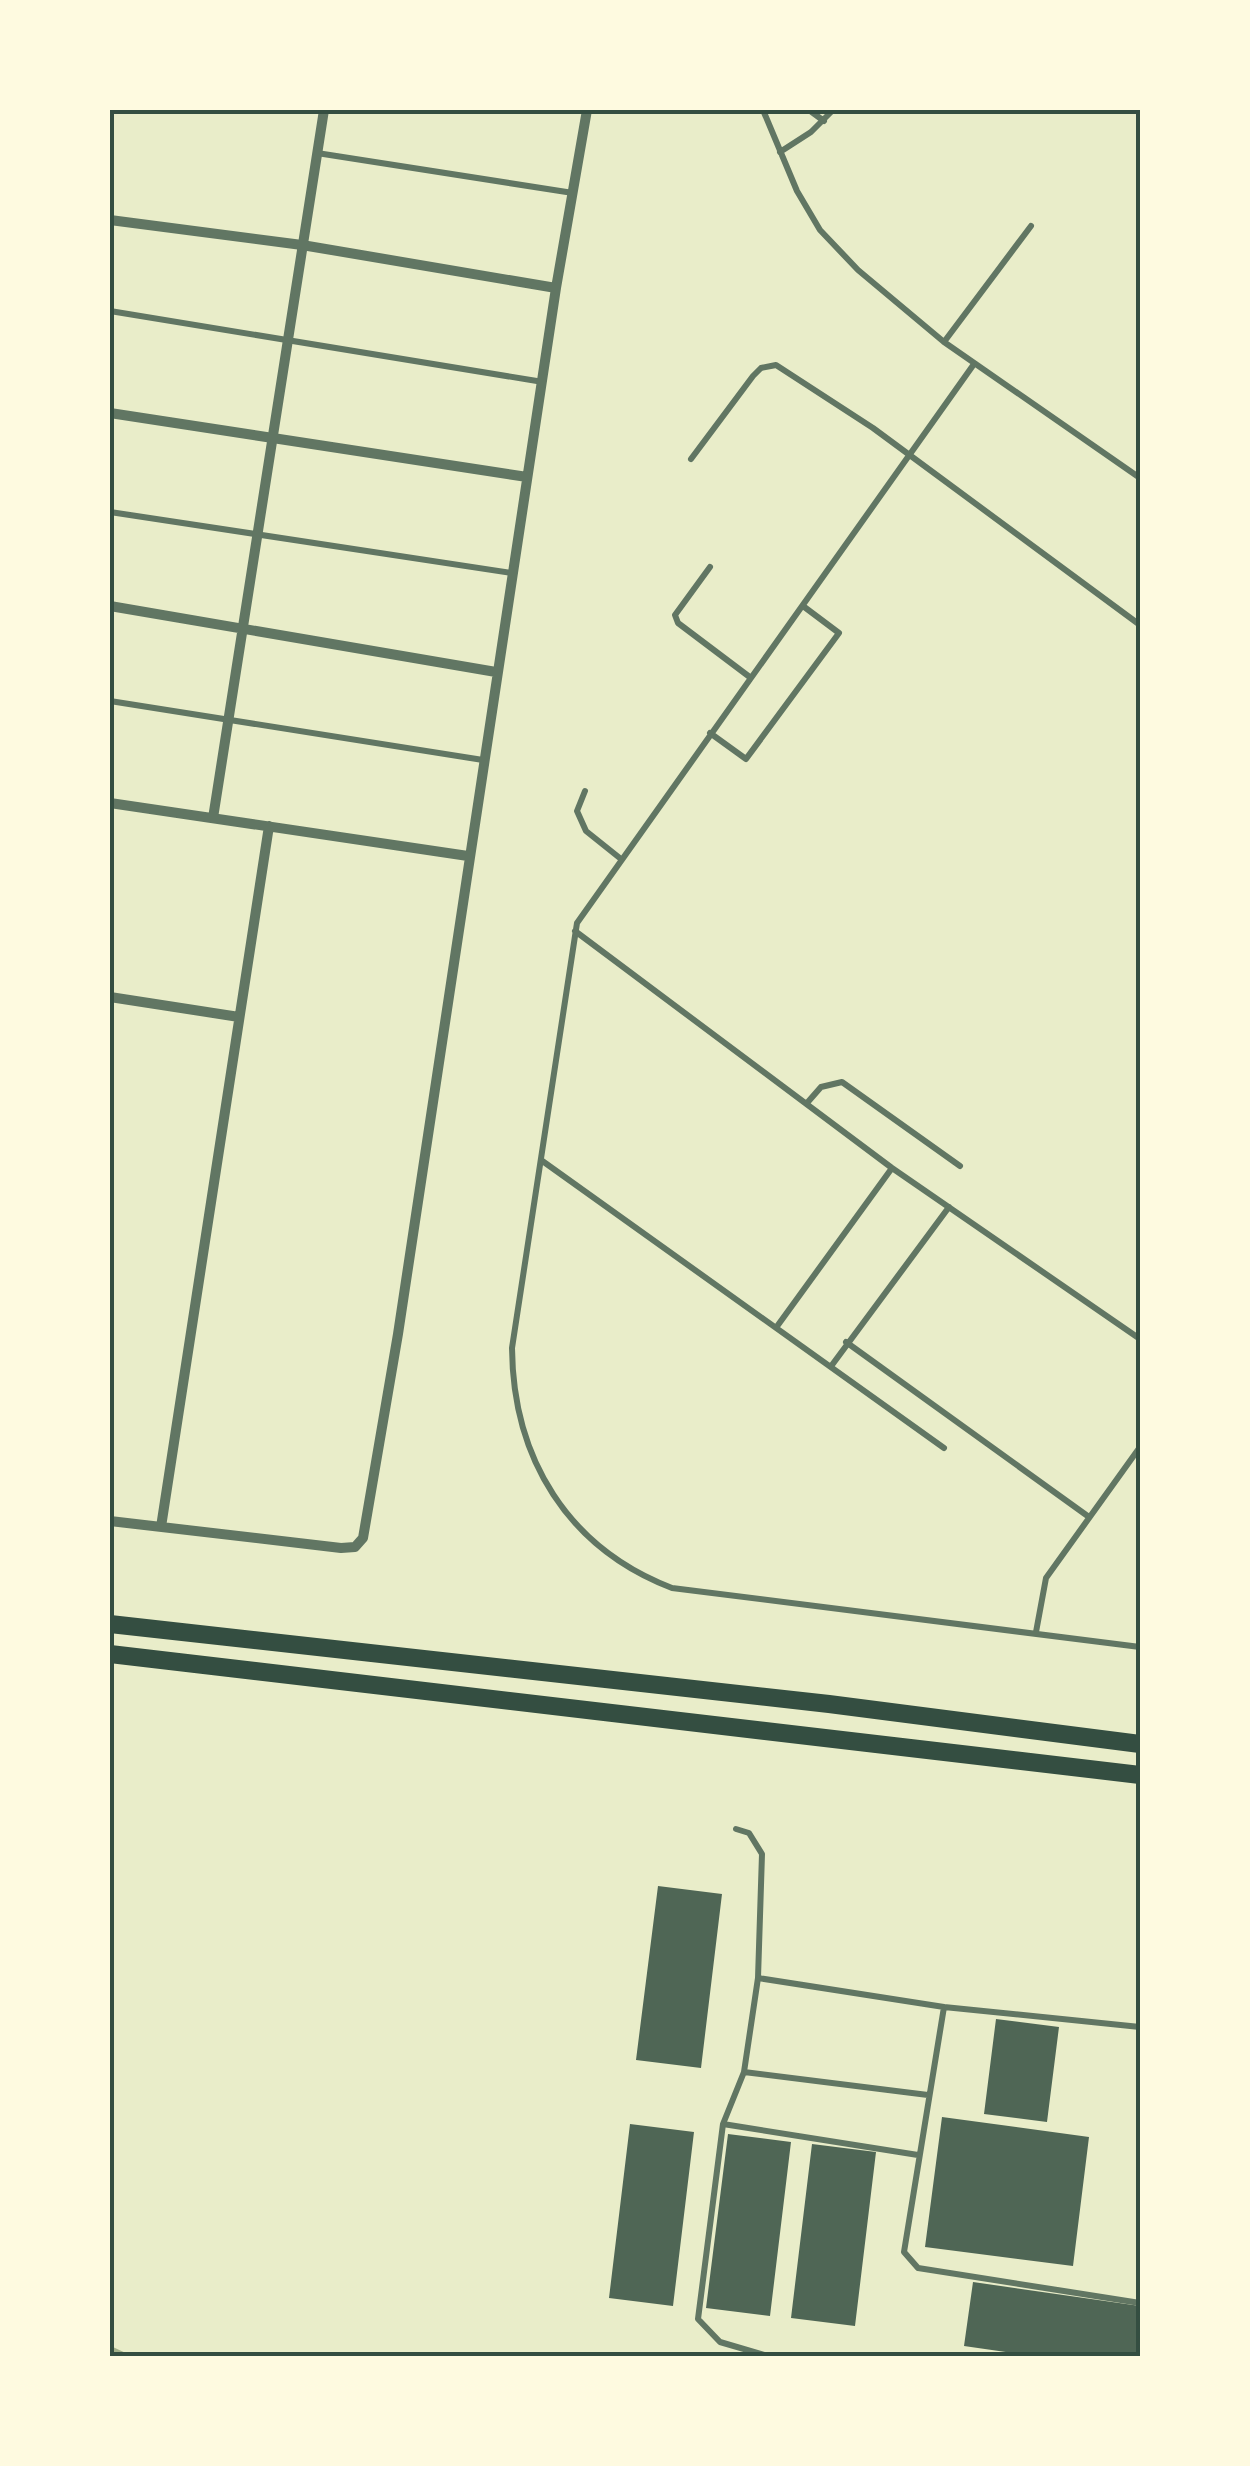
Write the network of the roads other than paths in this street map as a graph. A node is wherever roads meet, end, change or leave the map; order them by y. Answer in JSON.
{"nodes":[{"id":1,"x":324,"y":110,"type":"edge"},
{"id":2,"x":587,"y":110,"type":"edge"},
{"id":3,"x":763,"y":110,"type":"edge"},
{"id":4,"x":809,"y":110,"type":"edge"},
{"id":5,"x":833,"y":110,"type":"edge"},
{"id":6,"x":824,"y":121,"type":"junction"},
{"id":7,"x":780,"y":152,"type":"junction"},
{"id":8,"x":316,"y":153,"type":"junction"},
{"id":9,"x":574,"y":193,"type":"junction"},
{"id":10,"x":110,"y":220,"type":"edge"},
{"id":11,"x":1031,"y":226,"type":"dead end"},
{"id":12,"x":302,"y":244,"type":"junction"},
{"id":13,"x":556,"y":288,"type":"junction"},
{"id":14,"x":110,"y":311,"type":"edge"},
{"id":15,"x":286,"y":339,"type":"junction"},
{"id":16,"x":944,"y":342,"type":"junction"},
{"id":17,"x":974,"y":364,"type":"junction"},
{"id":18,"x":544,"y":382,"type":"junction"},
{"id":19,"x":110,"y":413,"type":"edge"},
{"id":20,"x":271,"y":438,"type":"junction"},
{"id":21,"x":909,"y":456,"type":"junction"},
{"id":22,"x":691,"y":459,"type":"dead end"},
{"id":23,"x":527,"y":477,"type":"junction"},
{"id":24,"x":1140,"y":478,"type":"edge"},
{"id":25,"x":110,"y":512,"type":"edge"},
{"id":26,"x":256,"y":534,"type":"junction"},
{"id":27,"x":710,"y":567,"type":"dead end"},
{"id":28,"x":513,"y":573,"type":"junction"},
{"id":29,"x":110,"y":606,"type":"edge"},
{"id":30,"x":803,"y":606,"type":"junction"},
{"id":31,"x":1140,"y":624,"type":"edge"},
{"id":32,"x":243,"y":628,"type":"junction"},
{"id":33,"x":496,"y":672,"type":"junction"},
{"id":34,"x":751,"y":678,"type":"junction"},
{"id":35,"x":110,"y":700,"type":"edge"},
{"id":36,"x":228,"y":720,"type":"junction"},
{"id":37,"x":710,"y":733,"type":"junction"},
{"id":38,"x":483,"y":760,"type":"junction"},
{"id":39,"x":584,"y":791,"type":"dead end"},
{"id":40,"x":110,"y":803,"type":"edge"},
{"id":41,"x":213,"y":818,"type":"junction"},
{"id":42,"x":268,"y":826,"type":"junction"},
{"id":43,"x":468,"y":856,"type":"junction"},
{"id":44,"x":621,"y":859,"type":"junction"},
{"id":45,"x":575,"y":931,"type":"junction"},
{"id":46,"x":110,"y":997,"type":"edge"},
{"id":47,"x":239,"y":1017,"type":"junction"},
{"id":48,"x":807,"y":1103,"type":"junction"},
{"id":49,"x":541,"y":1160,"type":"junction"},
{"id":50,"x":960,"y":1166,"type":"dead end"},
{"id":51,"x":892,"y":1168,"type":"junction"},
{"id":52,"x":949,"y":1207,"type":"junction"},
{"id":53,"x":778,"y":1325,"type":"junction"},
{"id":54,"x":1140,"y":1339,"type":"edge"},
{"id":55,"x":846,"y":1342,"type":"junction"},
{"id":56,"x":832,"y":1365,"type":"junction"},
{"id":57,"x":944,"y":1448,"type":"dead end"},
{"id":58,"x":1140,"y":1448,"type":"edge"},
{"id":59,"x":1090,"y":1517,"type":"junction"},
{"id":60,"x":110,"y":1521,"type":"edge"},
{"id":61,"x":161,"y":1527,"type":"junction"},
{"id":62,"x":110,"y":1624,"type":"edge"},
{"id":63,"x":1036,"y":1632,"type":"junction"},
{"id":64,"x":1140,"y":1647,"type":"edge"},
{"id":65,"x":110,"y":1654,"type":"edge"},
{"id":66,"x":1140,"y":1744,"type":"edge"},
{"id":67,"x":1140,"y":1775,"type":"edge"},
{"id":68,"x":736,"y":1829,"type":"dead end"},
{"id":69,"x":758,"y":1978,"type":"junction"},
{"id":70,"x":944,"y":2007,"type":"junction"},
{"id":71,"x":1140,"y":2026,"type":"edge"},
{"id":72,"x":744,"y":2072,"type":"junction"},
{"id":73,"x":928,"y":2095,"type":"junction"},
{"id":74,"x":723,"y":2124,"type":"junction"},
{"id":75,"x":918,"y":2155,"type":"junction"},
{"id":76,"x":1140,"y":2302,"type":"edge"},
{"id":77,"x":768,"y":2356,"type":"edge"}],
"edges":[{"from":1,"to":8,"type":"street"},
{"from":2,"to":9,"type":"street"},
{"from":3,"to":7,"type":"lane"},
{"from":4,"to":6,"type":"lane"},
{"from":5,"to":6,"type":"lane"},
{"from":6,"to":7,"type":"lane"},
{"from":7,"to":16,"type":"lane"},
{"from":8,"to":9,"type":"lane"},
{"from":8,"to":12,"type":"street"},
{"from":9,"to":13,"type":"street"},
{"from":10,"to":12,"type":"street"},
{"from":11,"to":16,"type":"lane"},
{"from":12,"to":13,"type":"street"},
{"from":12,"to":15,"type":"street"},
{"from":13,"to":18,"type":"street"},
{"from":14,"to":15,"type":"lane"},
{"from":15,"to":18,"type":"lane"},
{"from":15,"to":20,"type":"street"},
{"from":16,"to":17,"type":"lane"},
{"from":17,"to":21,"type":"lane"},
{"from":17,"to":24,"type":"lane"},
{"from":18,"to":23,"type":"street"},
{"from":19,"to":20,"type":"street"},
{"from":20,"to":23,"type":"street"},
{"from":20,"to":26,"type":"street"},
{"from":21,"to":22,"type":"lane"},
{"from":21,"to":30,"type":"lane"},
{"from":21,"to":31,"type":"lane"},
{"from":23,"to":28,"type":"street"},
{"from":25,"to":26,"type":"lane"},
{"from":26,"to":28,"type":"lane"},
{"from":26,"to":32,"type":"street"},
{"from":27,"to":34,"type":"lane"},
{"from":28,"to":33,"type":"street"},
{"from":29,"to":32,"type":"street"},
{"from":30,"to":34,"type":"lane"},
{"from":30,"to":37,"type":"lane"},
{"from":32,"to":33,"type":"street"},
{"from":32,"to":36,"type":"street"},
{"from":33,"to":38,"type":"street"},
{"from":34,"to":37,"type":"lane"},
{"from":35,"to":36,"type":"lane"},
{"from":36,"to":38,"type":"lane"},
{"from":36,"to":41,"type":"street"},
{"from":37,"to":44,"type":"lane"},
{"from":38,"to":43,"type":"street"},
{"from":39,"to":44,"type":"lane"},
{"from":40,"to":41,"type":"street"},
{"from":41,"to":42,"type":"street"},
{"from":42,"to":43,"type":"street"},
{"from":42,"to":47,"type":"street"},
{"from":43,"to":61,"type":"street"},
{"from":44,"to":45,"type":"lane"},
{"from":45,"to":48,"type":"lane"},
{"from":45,"to":49,"type":"lane"},
{"from":46,"to":47,"type":"street"},
{"from":47,"to":61,"type":"street"},
{"from":48,"to":50,"type":"lane"},
{"from":48,"to":51,"type":"lane"},
{"from":49,"to":53,"type":"lane"},
{"from":49,"to":63,"type":"lane"},
{"from":51,"to":52,"type":"lane"},
{"from":51,"to":53,"type":"lane"},
{"from":52,"to":54,"type":"lane"},
{"from":52,"to":55,"type":"lane"},
{"from":53,"to":56,"type":"lane"},
{"from":55,"to":56,"type":"lane"},
{"from":55,"to":59,"type":"lane"},
{"from":56,"to":57,"type":"lane"},
{"from":58,"to":59,"type":"lane"},
{"from":59,"to":63,"type":"lane"},
{"from":60,"to":61,"type":"street"},
{"from":62,"to":66,"type":"main road"},
{"from":63,"to":64,"type":"lane"},
{"from":65,"to":67,"type":"main road"},
{"from":68,"to":69,"type":"lane"},
{"from":69,"to":70,"type":"lane"},
{"from":69,"to":72,"type":"lane"},
{"from":70,"to":71,"type":"lane"},
{"from":70,"to":73,"type":"lane"},
{"from":72,"to":73,"type":"lane"},
{"from":72,"to":74,"type":"lane"},
{"from":73,"to":75,"type":"lane"},
{"from":74,"to":75,"type":"lane"},
{"from":74,"to":77,"type":"lane"},
{"from":75,"to":76,"type":"lane"}]}
